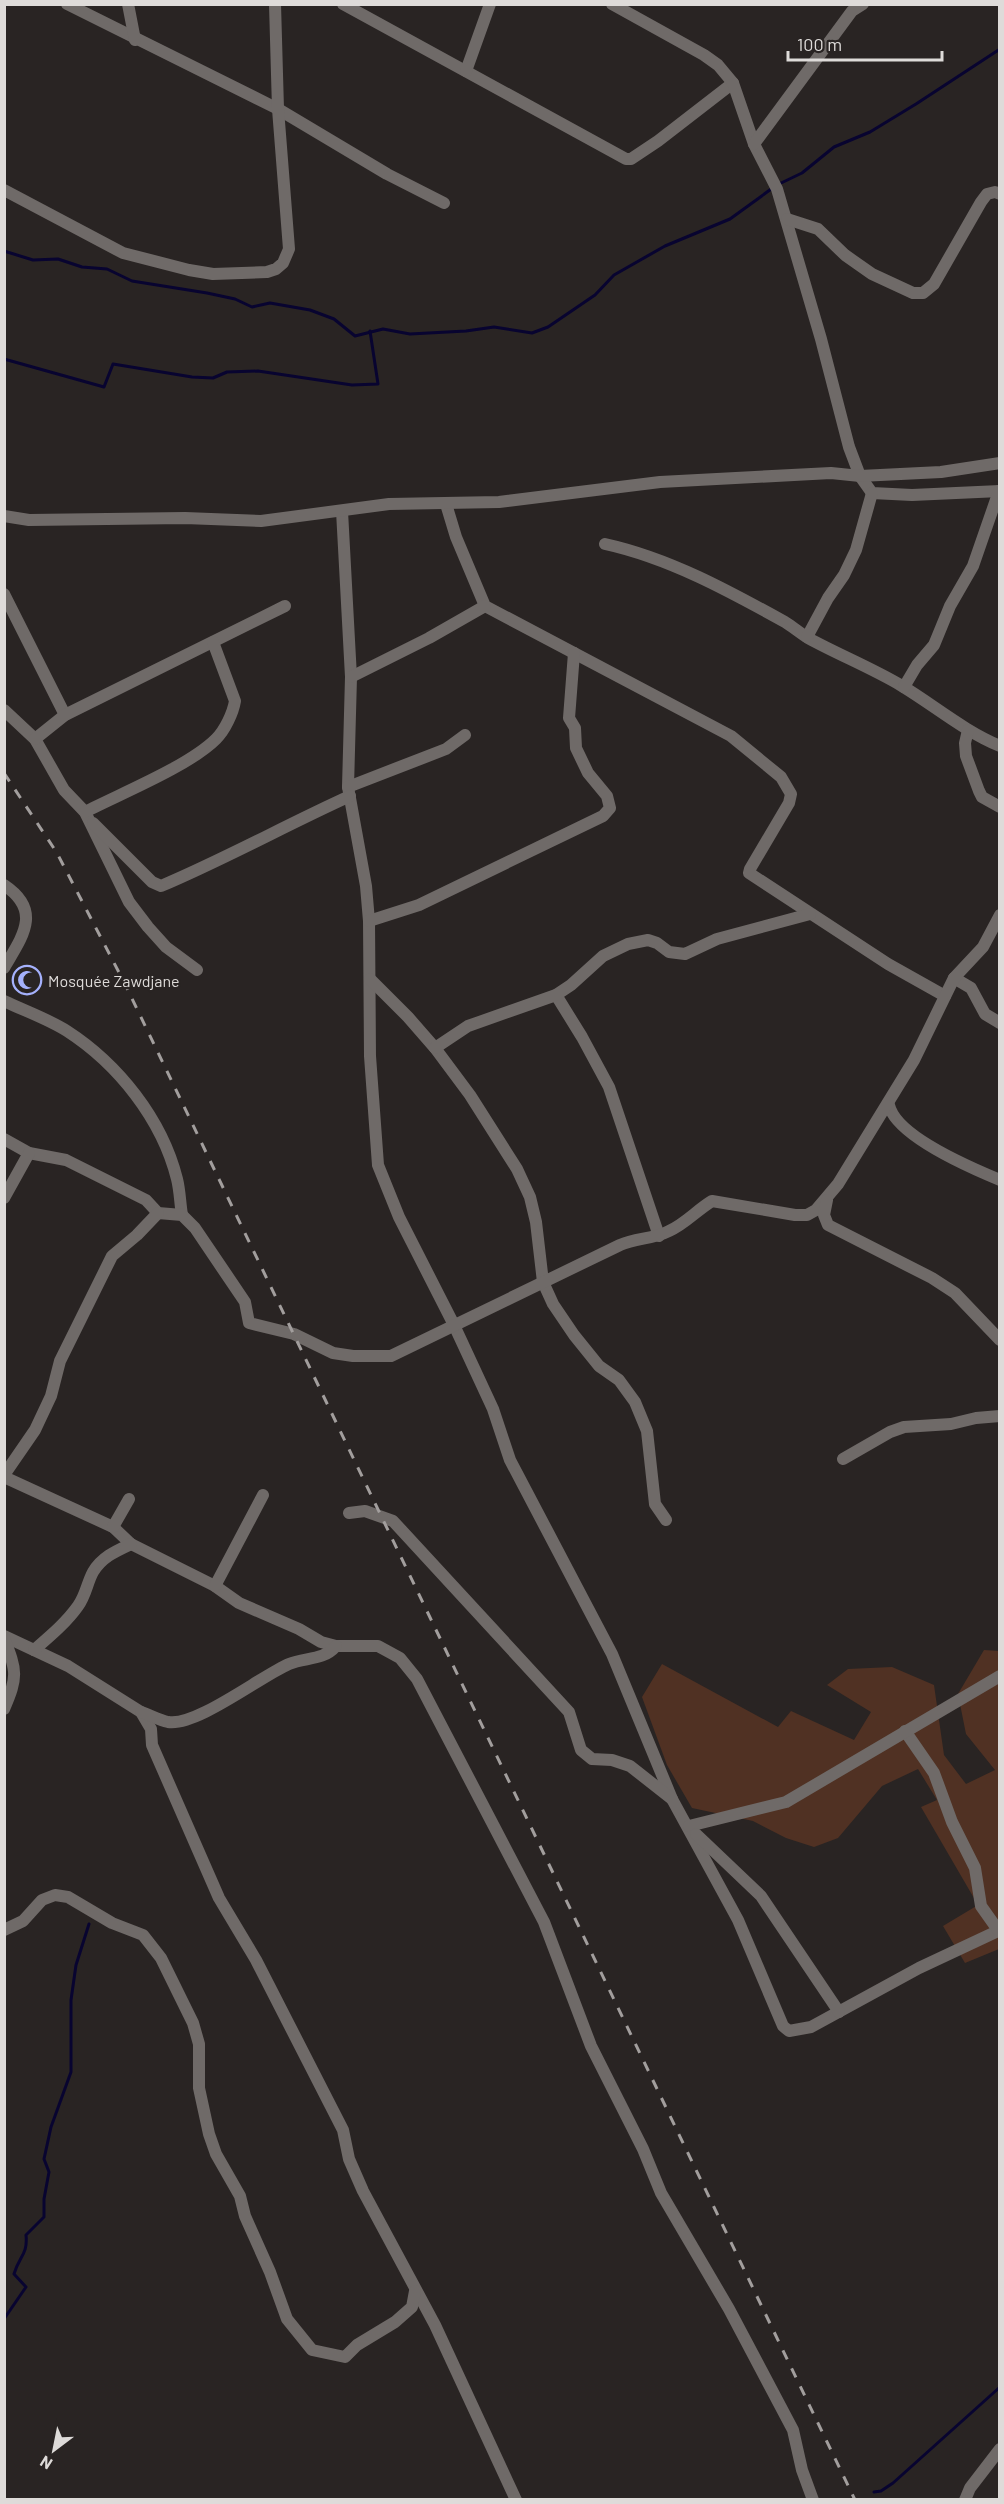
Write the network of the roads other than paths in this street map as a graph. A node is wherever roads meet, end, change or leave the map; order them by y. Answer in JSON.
{"nodes":[{"id":1,"x":67,"y":4,"type":"edge"},
{"id":2,"x":128,"y":4,"type":"edge"},
{"id":3,"x":275,"y":4,"type":"edge"},
{"id":4,"x":343,"y":4,"type":"edge"},
{"id":5,"x":490,"y":4,"type":"edge"},
{"id":6,"x":612,"y":4,"type":"edge"},
{"id":7,"x":863,"y":4,"type":"edge"},
{"id":8,"x":135,"y":40,"type":"junction"},
{"id":9,"x":466,"y":71,"type":"junction"},
{"id":10,"x":733,"y":83,"type":"junction"},
{"id":11,"x":278,"y":109,"type":"junction"},
{"id":12,"x":754,"y":144,"type":"junction"},
{"id":13,"x":4,"y":190,"type":"edge"},
{"id":14,"x":999,"y":194,"type":"edge"},
{"id":15,"x":444,"y":203,"type":"dead end"},
{"id":16,"x":787,"y":219,"type":"junction"},
{"id":17,"x":999,"y":463,"type":"edge"},
{"id":18,"x":860,"y":476,"type":"junction"},
{"id":19,"x":999,"y":491,"type":"edge"},
{"id":20,"x":872,"y":493,"type":"junction"},
{"id":21,"x":446,"y":504,"type":"junction"},
{"id":22,"x":342,"y":511,"type":"junction"},
{"id":23,"x":4,"y":516,"type":"edge"},
{"id":24,"x":605,"y":544,"type":"dead end"},
{"id":25,"x":4,"y":594,"type":"edge"},
{"id":26,"x":285,"y":606,"type":"dead end"},
{"id":27,"x":485,"y":606,"type":"junction"},
{"id":28,"x":807,"y":637,"type":"junction"},
{"id":29,"x":213,"y":642,"type":"junction"},
{"id":30,"x":574,"y":653,"type":"junction"},
{"id":31,"x":351,"y":677,"type":"junction"},
{"id":32,"x":904,"y":687,"type":"junction"},
{"id":33,"x":4,"y":710,"type":"edge"},
{"id":34,"x":65,"y":715,"type":"junction"},
{"id":35,"x":968,"y":730,"type":"junction"},
{"id":36,"x":465,"y":735,"type":"dead end"},
{"id":37,"x":35,"y":739,"type":"junction"},
{"id":38,"x":999,"y":746,"type":"edge"},
{"id":39,"x":349,"y":792,"type":"junction"},
{"id":40,"x":999,"y":807,"type":"edge"},
{"id":41,"x":87,"y":816,"type":"junction"},
{"id":42,"x":4,"y":885,"type":"edge"},
{"id":43,"x":810,"y":914,"type":"junction"},
{"id":44,"x":999,"y":915,"type":"edge"},
{"id":45,"x":369,"y":921,"type":"junction"},
{"id":46,"x":994,"y":938,"type":"edge"},
{"id":47,"x":4,"y":968,"type":"edge"},
{"id":48,"x":197,"y":970,"type":"dead end"},
{"id":49,"x":954,"y":978,"type":"junction"},
{"id":50,"x":370,"y":979,"type":"junction"},
{"id":51,"x":556,"y":995,"type":"junction"},
{"id":52,"x":945,"y":996,"type":"junction"},
{"id":53,"x":4,"y":1001,"type":"edge"},
{"id":54,"x":999,"y":1023,"type":"edge"},
{"id":55,"x":435,"y":1048,"type":"junction"},
{"id":56,"x":889,"y":1105,"type":"junction"},
{"id":57,"x":4,"y":1139,"type":"edge"},
{"id":58,"x":29,"y":1153,"type":"junction"},
{"id":59,"x":999,"y":1180,"type":"edge"},
{"id":60,"x":4,"y":1198,"type":"edge"},
{"id":61,"x":827,"y":1199,"type":"junction"},
{"id":62,"x":158,"y":1213,"type":"junction"},
{"id":63,"x":182,"y":1215,"type":"junction"},
{"id":64,"x":807,"y":1215,"type":"junction"},
{"id":65,"x":828,"y":1225,"type":"junction"},
{"id":66,"x":659,"y":1236,"type":"junction"},
{"id":67,"x":543,"y":1282,"type":"junction"},
{"id":68,"x":454,"y":1325,"type":"junction"},
{"id":69,"x":999,"y":1340,"type":"edge"},
{"id":70,"x":999,"y":1416,"type":"edge"},
{"id":71,"x":843,"y":1459,"type":"dead end"},
{"id":72,"x":4,"y":1476,"type":"edge"},
{"id":73,"x":263,"y":1494,"type":"dead end"},
{"id":74,"x":129,"y":1499,"type":"dead end"},
{"id":75,"x":349,"y":1513,"type":"dead end"},
{"id":76,"x":666,"y":1520,"type":"dead end"},
{"id":77,"x":113,"y":1527,"type":"junction"},
{"id":78,"x":131,"y":1544,"type":"junction"},
{"id":79,"x":216,"y":1586,"type":"junction"},
{"id":80,"x":4,"y":1637,"type":"edge"},
{"id":81,"x":336,"y":1646,"type":"junction"},
{"id":82,"x":34,"y":1650,"type":"junction"},
{"id":83,"x":999,"y":1676,"type":"edge"},
{"id":84,"x":4,"y":1709,"type":"edge"},
{"id":85,"x":141,"y":1712,"type":"junction"},
{"id":86,"x":905,"y":1731,"type":"junction"},
{"id":87,"x":672,"y":1798,"type":"junction"},
{"id":88,"x":689,"y":1826,"type":"junction"},
{"id":89,"x":4,"y":1930,"type":"edge"},
{"id":90,"x":998,"y":1930,"type":"edge"},
{"id":91,"x":839,"y":2012,"type":"junction"},
{"id":92,"x":415,"y":2291,"type":"junction"},
{"id":93,"x":999,"y":2450,"type":"edge"},
{"id":94,"x":516,"y":2499,"type":"edge"},
{"id":95,"x":813,"y":2499,"type":"edge"},
{"id":96,"x":965,"y":2499,"type":"edge"}],
"edges":[{"from":1,"to":8,"type":"street"},
{"from":2,"to":8,"type":"street"},
{"from":3,"to":11,"type":"street"},
{"from":4,"to":9,"type":"street"},
{"from":5,"to":9,"type":"street"},
{"from":6,"to":10,"type":"street"},
{"from":7,"to":12,"type":"street"},
{"from":8,"to":11,"type":"street"},
{"from":9,"to":10,"type":"street"},
{"from":10,"to":12,"type":"street"},
{"from":11,"to":13,"type":"street"},
{"from":11,"to":15,"type":"street"},
{"from":12,"to":16,"type":"street"},
{"from":14,"to":16,"type":"street"},
{"from":16,"to":18,"type":"street"},
{"from":17,"to":18,"type":"street"},
{"from":18,"to":20,"type":"street"},
{"from":18,"to":21,"type":"street"},
{"from":19,"to":20,"type":"street"},
{"from":19,"to":32,"type":"street"},
{"from":20,"to":28,"type":"street"},
{"from":21,"to":22,"type":"street"},
{"from":21,"to":27,"type":"street"},
{"from":22,"to":23,"type":"street"},
{"from":22,"to":31,"type":"street"},
{"from":24,"to":28,"type":"street"},
{"from":25,"to":34,"type":"street"},
{"from":26,"to":29,"type":"street"},
{"from":27,"to":30,"type":"street"},
{"from":27,"to":31,"type":"street"},
{"from":28,"to":32,"type":"street"},
{"from":29,"to":34,"type":"street"},
{"from":29,"to":41,"type":"street"},
{"from":30,"to":43,"type":"street"},
{"from":30,"to":45,"type":"street"},
{"from":31,"to":39,"type":"street"},
{"from":32,"to":35,"type":"street"},
{"from":33,"to":37,"type":"street"},
{"from":34,"to":37,"type":"street"},
{"from":35,"to":38,"type":"street"},
{"from":35,"to":40,"type":"street"},
{"from":36,"to":39,"type":"street"},
{"from":37,"to":41,"type":"street"},
{"from":39,"to":41,"type":"street"},
{"from":39,"to":45,"type":"street"},
{"from":41,"to":48,"type":"street"},
{"from":42,"to":47,"type":"street"},
{"from":43,"to":51,"type":"street"},
{"from":43,"to":52,"type":"street"},
{"from":44,"to":46,"type":"street"},
{"from":45,"to":50,"type":"street"},
{"from":46,"to":49,"type":"street"},
{"from":49,"to":52,"type":"street"},
{"from":49,"to":54,"type":"street"},
{"from":50,"to":55,"type":"street"},
{"from":50,"to":68,"type":"street"},
{"from":51,"to":55,"type":"street"},
{"from":51,"to":66,"type":"street"},
{"from":52,"to":56,"type":"street"},
{"from":53,"to":63,"type":"street"},
{"from":55,"to":67,"type":"street"},
{"from":56,"to":59,"type":"street"},
{"from":56,"to":61,"type":"street"},
{"from":57,"to":58,"type":"street"},
{"from":58,"to":60,"type":"street"},
{"from":58,"to":62,"type":"street"},
{"from":61,"to":64,"type":"street"},
{"from":61,"to":65,"type":"street"},
{"from":62,"to":63,"type":"street"},
{"from":62,"to":72,"type":"street"},
{"from":63,"to":68,"type":"street"},
{"from":64,"to":65,"type":"street"},
{"from":64,"to":66,"type":"street"},
{"from":65,"to":69,"type":"street"},
{"from":66,"to":67,"type":"street"},
{"from":67,"to":68,"type":"street"},
{"from":67,"to":76,"type":"street"},
{"from":68,"to":87,"type":"street"},
{"from":70,"to":71,"type":"street"},
{"from":72,"to":77,"type":"street"},
{"from":73,"to":79,"type":"street"},
{"from":74,"to":77,"type":"street"},
{"from":75,"to":87,"type":"street"},
{"from":77,"to":78,"type":"street"},
{"from":78,"to":79,"type":"street"},
{"from":78,"to":82,"type":"street"},
{"from":79,"to":81,"type":"street"},
{"from":80,"to":82,"type":"street"},
{"from":80,"to":84,"type":"street"},
{"from":81,"to":85,"type":"street"},
{"from":81,"to":95,"type":"street"},
{"from":82,"to":85,"type":"street"},
{"from":83,"to":86,"type":"street"},
{"from":85,"to":92,"type":"street"},
{"from":86,"to":88,"type":"street"},
{"from":86,"to":90,"type":"street"},
{"from":87,"to":88,"type":"street"},
{"from":88,"to":91,"type":"street"},
{"from":88,"to":91,"type":"street"},
{"from":89,"to":92,"type":"street"},
{"from":90,"to":91,"type":"street"},
{"from":92,"to":94,"type":"street"},
{"from":93,"to":96,"type":"street"}]}
